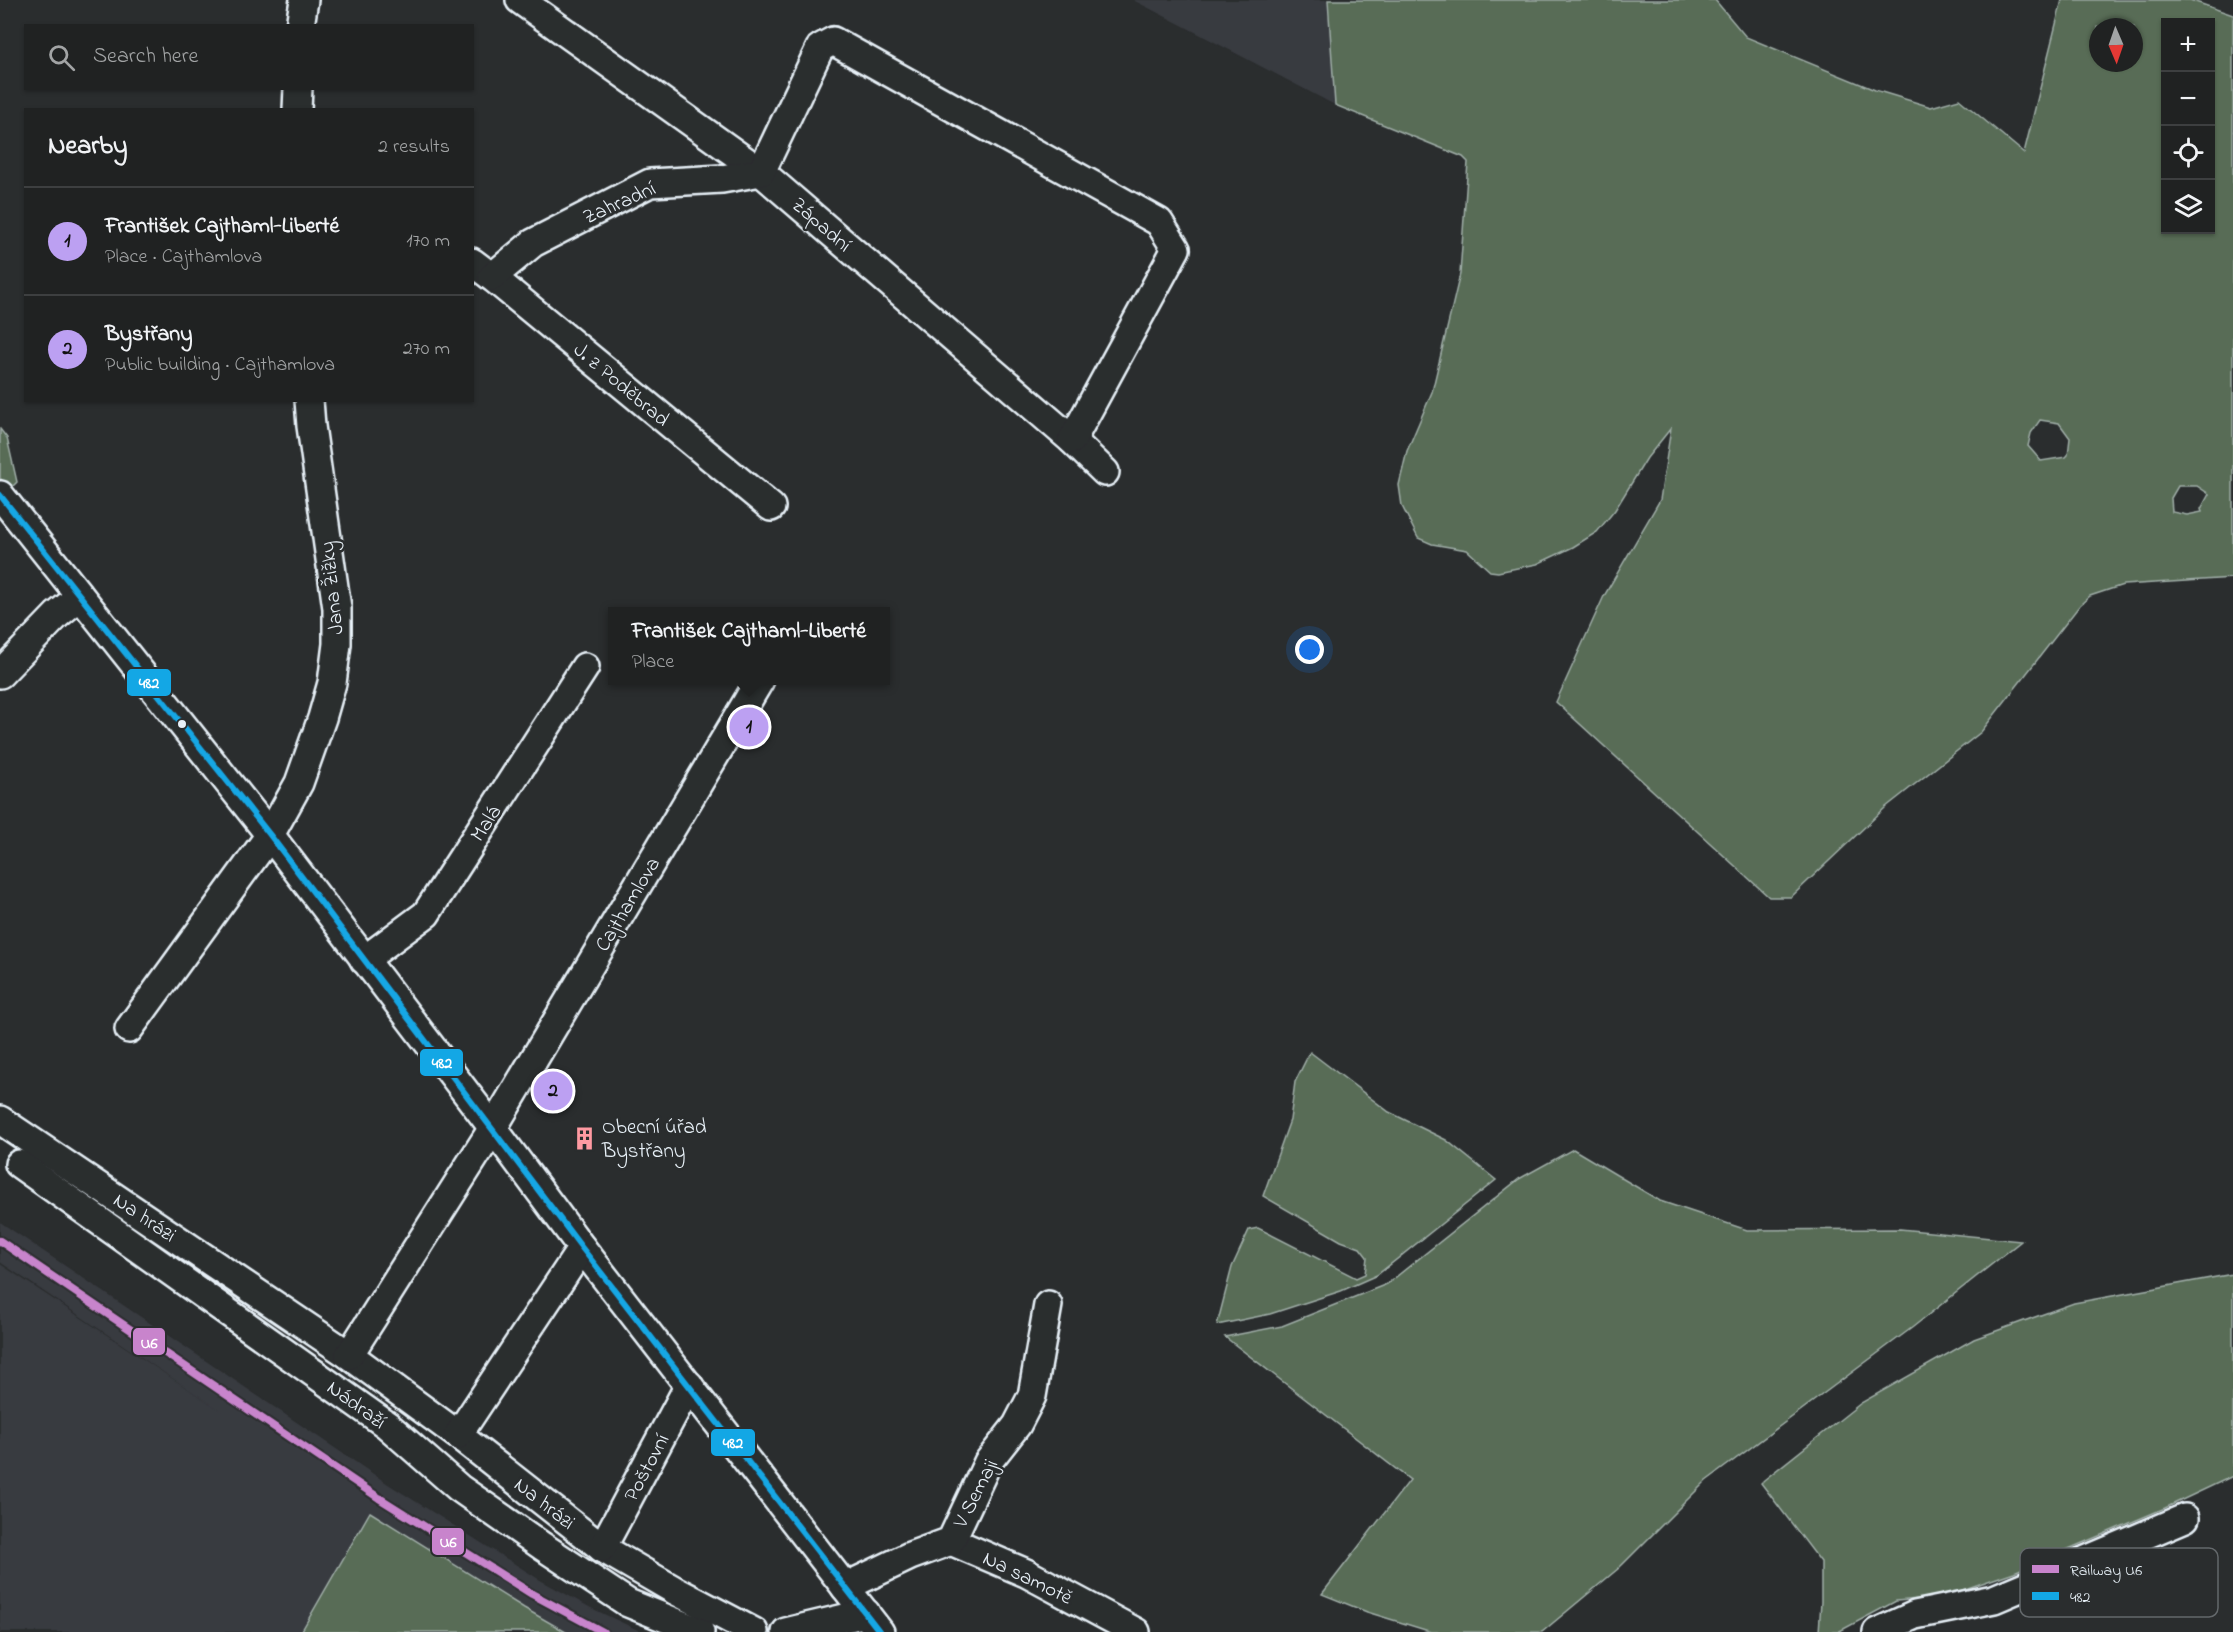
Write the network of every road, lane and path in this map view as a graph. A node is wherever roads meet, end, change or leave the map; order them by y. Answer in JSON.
{"nodes":[{"id":1,"x":304,"y":0,"type":"edge"},
{"id":2,"x":520,"y":0,"type":"edge"},
{"id":3,"x":300,"y":24,"type":"edge"},
{"id":4,"x":298,"y":90,"type":"edge"},
{"id":5,"x":297,"y":108,"type":"edge"},
{"id":6,"x":761,"y":172,"type":"junction"},
{"id":7,"x":482,"y":270,"type":"edge"},
{"id":8,"x":309,"y":402,"type":"edge"},
{"id":9,"x":1072,"y":440,"type":"junction"},
{"id":10,"x":1105,"y":472,"type":"dead end"},
{"id":11,"x":0,"y":495,"type":"edge"},
{"id":12,"x":771,"y":507,"type":"dead end"},
{"id":13,"x":80,"y":596,"type":"junction"},
{"id":14,"x":585,"y":667,"type":"dead end"},
{"id":15,"x":0,"y":674,"type":"edge"},
{"id":16,"x":758,"y":685,"type":"edge"},
{"id":17,"x":270,"y":835,"type":"junction"},
{"id":18,"x":364,"y":960,"type":"junction"},
{"id":19,"x":129,"y":1029,"type":"dead end"},
{"id":20,"x":0,"y":1120,"type":"edge"},
{"id":21,"x":493,"y":1128,"type":"junction"},
{"id":22,"x":19,"y":1164,"type":"dead end"},
{"id":23,"x":582,"y":1248,"type":"junction"},
{"id":24,"x":1048,"y":1305,"type":"dead end"},
{"id":25,"x":349,"y":1354,"type":"junction"},
{"id":26,"x":689,"y":1385,"type":"junction"},
{"id":27,"x":458,"y":1436,"type":"junction"},
{"id":28,"x":2185,"y":1518,"type":"dead end"},
{"id":29,"x":951,"y":1541,"type":"junction"},
{"id":30,"x":602,"y":1548,"type":"junction"},
{"id":31,"x":2114,"y":1548,"type":"edge"},
{"id":32,"x":845,"y":1587,"type":"junction"},
{"id":33,"x":2020,"y":1588,"type":"edge"},
{"id":34,"x":873,"y":1623,"type":"edge"},
{"id":35,"x":700,"y":1632,"type":"edge"},
{"id":36,"x":754,"y":1632,"type":"edge"},
{"id":37,"x":786,"y":1632,"type":"edge"},
{"id":38,"x":1136,"y":1632,"type":"edge"},
{"id":39,"x":1877,"y":1632,"type":"edge"}],
"edges":[{"from":1,"to":3,"type":"street"},
{"from":2,"to":6,"type":"street","name":"Západní"},
{"from":4,"to":5,"type":"street"},
{"from":6,"to":7,"type":"street","name":"Zahradní"},
{"from":6,"to":9,"type":"street","name":"Západní"},
{"from":6,"to":9,"type":"street"},
{"from":7,"to":12,"type":"street","name":"J. z Poděbrad"},
{"from":8,"to":17,"type":"street","name":"Jana Žižky"},
{"from":9,"to":10,"type":"street","name":"Západní"},
{"from":11,"to":13,"type":"street"},
{"from":13,"to":15,"type":"street"},
{"from":13,"to":17,"type":"street"},
{"from":14,"to":18,"type":"street","name":"Malá"},
{"from":16,"to":21,"type":"street","name":"Cajthamlova"},
{"from":17,"to":18,"type":"street"},
{"from":17,"to":19,"type":"street","name":"Jana Žižky"},
{"from":18,"to":21,"type":"street"},
{"from":20,"to":25,"type":"street","name":"Na hrázi"},
{"from":21,"to":23,"type":"street"},
{"from":21,"to":25,"type":"street"},
{"from":22,"to":35,"type":"street","name":"Nádraží"},
{"from":23,"to":26,"type":"street"},
{"from":23,"to":27,"type":"street"},
{"from":24,"to":29,"type":"street","name":"V Semaji"},
{"from":25,"to":27,"type":"street","name":"Na hrázi"},
{"from":26,"to":30,"type":"street","name":"Poštovní"},
{"from":26,"to":32,"type":"street"},
{"from":27,"to":30,"type":"street","name":"Na hrázi"},
{"from":28,"to":31,"type":"street"},
{"from":29,"to":32,"type":"street","name":"V Semaji"},
{"from":29,"to":38,"type":"street","name":"Na samotě"},
{"from":30,"to":36,"type":"street","name":"Na hrázi"},
{"from":32,"to":34,"type":"street"},
{"from":33,"to":39,"type":"street"},
{"from":34,"to":37,"type":"street"}]}
